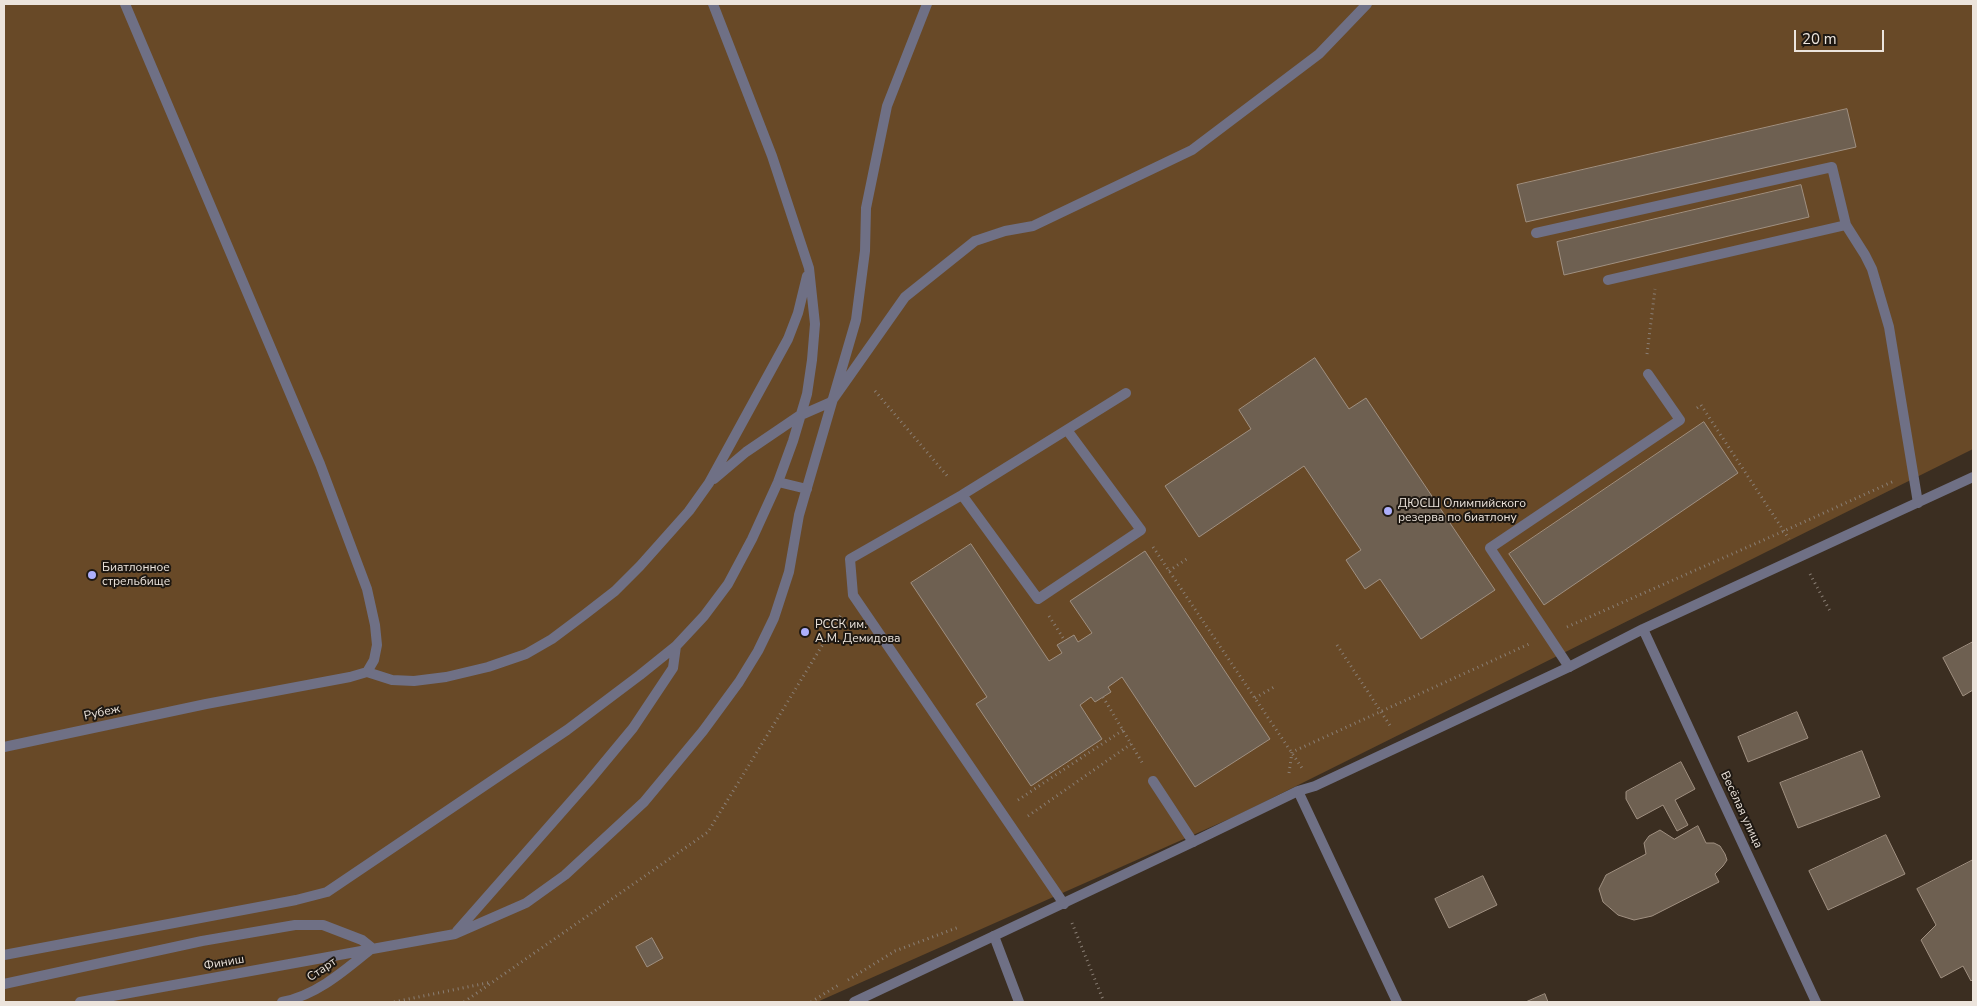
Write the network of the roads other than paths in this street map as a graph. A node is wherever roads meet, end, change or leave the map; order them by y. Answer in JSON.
{"nodes":[{"id":1,"x":125,"y":4,"type":"edge"},
{"id":2,"x":713,"y":4,"type":"edge"},
{"id":3,"x":927,"y":4,"type":"edge"},
{"id":4,"x":1366,"y":4,"type":"edge"},
{"id":5,"x":1846,"y":225,"type":"junction"},
{"id":6,"x":1536,"y":232,"type":"dead end"},
{"id":7,"x":809,"y":268,"type":"junction"},
{"id":8,"x":1608,"y":280,"type":"dead end"},
{"id":9,"x":1648,"y":374,"type":"road end"},
{"id":10,"x":1126,"y":393,"type":"dead end"},
{"id":11,"x":831,"y":402,"type":"junction"},
{"id":12,"x":800,"y":416,"type":"junction"},
{"id":13,"x":1067,"y":430,"type":"junction"},
{"id":14,"x":1973,"y":476,"type":"edge"},
{"id":15,"x":778,"y":482,"type":"junction"},
{"id":16,"x":709,"y":483,"type":"junction"},
{"id":17,"x":807,"y":489,"type":"junction"},
{"id":18,"x":962,"y":494,"type":"junction"},
{"id":19,"x":1918,"y":503,"type":"junction"},
{"id":20,"x":1643,"y":629,"type":"junction"},
{"id":21,"x":676,"y":646,"type":"junction"},
{"id":22,"x":1569,"y":666,"type":"junction"},
{"id":23,"x":367,"y":672,"type":"junction"},
{"id":24,"x":4,"y":747,"type":"edge"},
{"id":25,"x":1154,"y":781,"type":"road end"},
{"id":26,"x":1298,"y":790,"type":"junction"},
{"id":27,"x":1194,"y":842,"type":"junction"},
{"id":28,"x":1064,"y":904,"type":"junction"},
{"id":29,"x":455,"y":934,"type":"junction"},
{"id":30,"x":994,"y":936,"type":"junction"},
{"id":31,"x":372,"y":948,"type":"junction"},
{"id":32,"x":4,"y":955,"type":"edge"},
{"id":33,"x":4,"y":984,"type":"edge"},
{"id":34,"x":80,"y":1002,"type":"edge"},
{"id":35,"x":282,"y":1002,"type":"edge"},
{"id":36,"x":854,"y":1002,"type":"edge"},
{"id":37,"x":1019,"y":1002,"type":"edge"},
{"id":38,"x":1397,"y":1002,"type":"edge"},
{"id":39,"x":1816,"y":1002,"type":"edge"}],
"edges":[{"from":1,"to":23,"type":"street"},
{"from":2,"to":7,"type":"street"},
{"from":3,"to":11,"type":"street","name":"Финиш"},
{"from":4,"to":11,"type":"street"},
{"from":5,"to":6,"type":"street"},
{"from":5,"to":8,"type":"street"},
{"from":5,"to":19,"type":"street"},
{"from":7,"to":12,"type":"street"},
{"from":7,"to":16,"type":"street"},
{"from":9,"to":22,"type":"street"},
{"from":10,"to":13,"type":"street"},
{"from":11,"to":12,"type":"street"},
{"from":11,"to":17,"type":"street","name":"Финиш"},
{"from":12,"to":15,"type":"street"},
{"from":12,"to":16,"type":"street"},
{"from":13,"to":18,"type":"street"},
{"from":13,"to":18,"type":"street"},
{"from":14,"to":19,"type":"street"},
{"from":15,"to":17,"type":"street"},
{"from":15,"to":21,"type":"street"},
{"from":16,"to":23,"type":"street"},
{"from":17,"to":29,"type":"street","name":"Финиш"},
{"from":18,"to":28,"type":"street"},
{"from":19,"to":20,"type":"street"},
{"from":20,"to":22,"type":"street"},
{"from":20,"to":39,"type":"street","name":"Весёлая улица"},
{"from":21,"to":29,"type":"street"},
{"from":21,"to":32,"type":"street"},
{"from":22,"to":26,"type":"street"},
{"from":23,"to":24,"type":"street","name":"Рубеж"},
{"from":25,"to":27,"type":"street"},
{"from":26,"to":27,"type":"street"},
{"from":26,"to":38,"type":"street"},
{"from":27,"to":28,"type":"street"},
{"from":28,"to":30,"type":"street"},
{"from":29,"to":31,"type":"street","name":"Финиш"},
{"from":30,"to":36,"type":"street"},
{"from":30,"to":37,"type":"street"},
{"from":31,"to":33,"type":"street"},
{"from":31,"to":34,"type":"street","name":"Финиш"},
{"from":31,"to":35,"type":"street","name":"Старт"}]}
